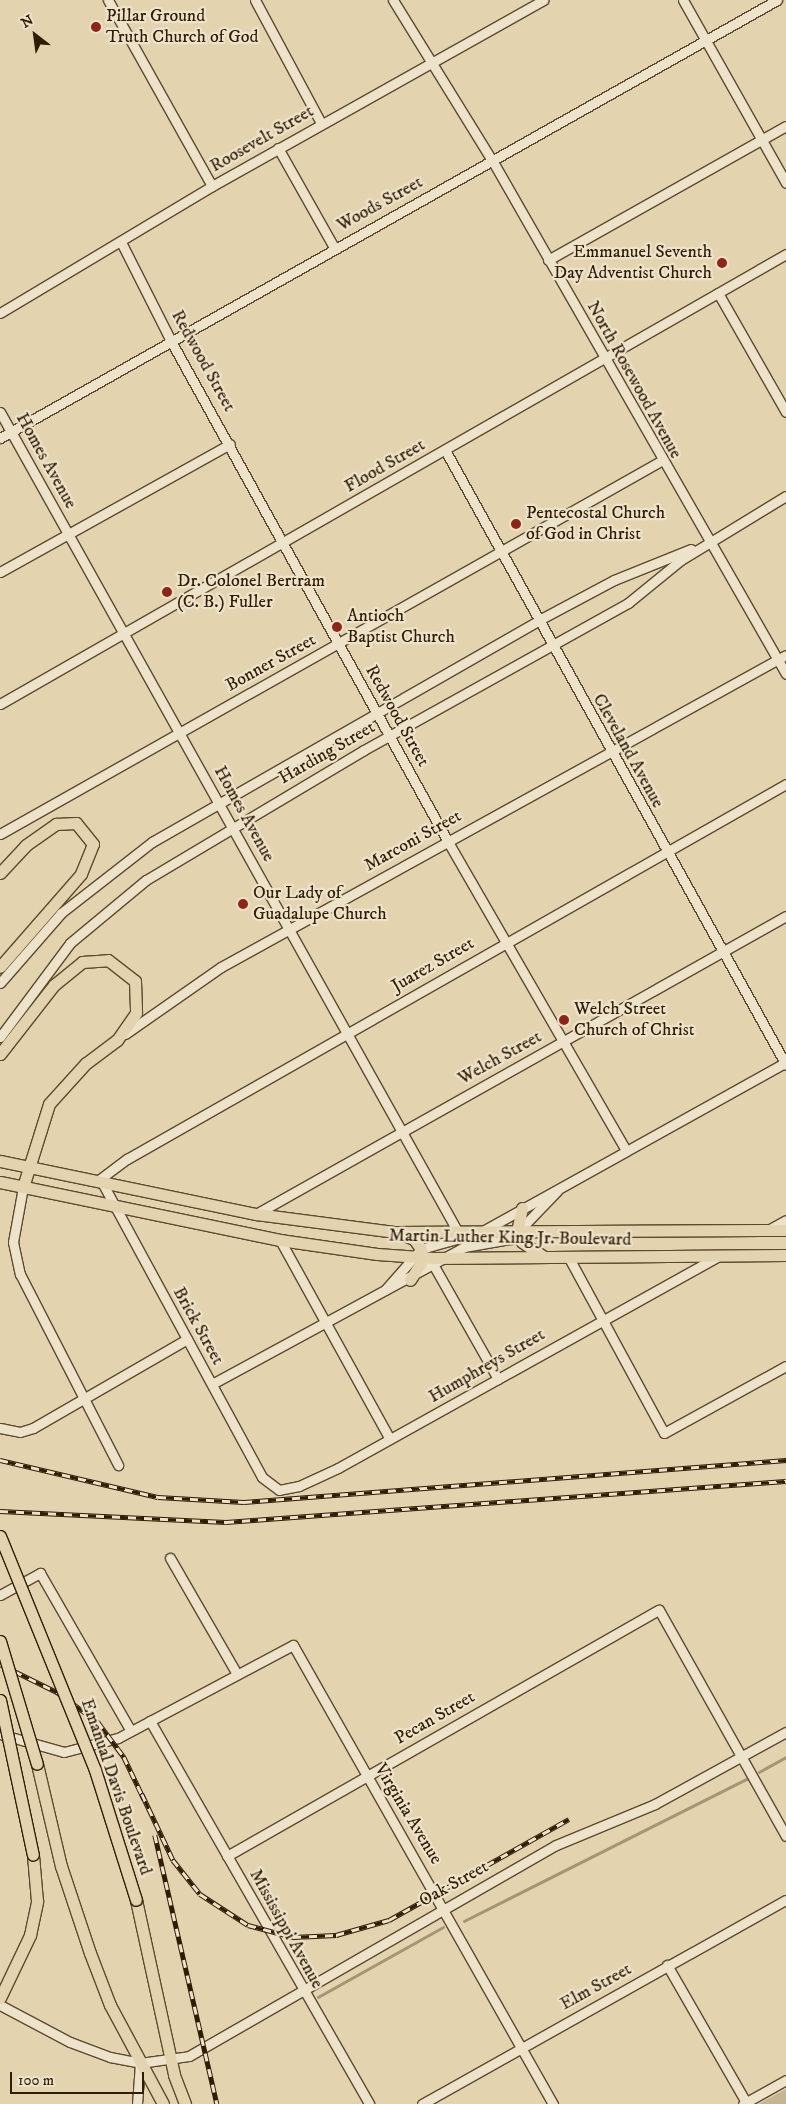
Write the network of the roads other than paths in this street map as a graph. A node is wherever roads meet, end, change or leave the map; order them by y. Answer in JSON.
{"nodes":[{"id":1,"x":108,"y":0,"type":"edge"},
{"id":2,"x":254,"y":0,"type":"edge"},
{"id":3,"x":393,"y":0,"type":"edge"},
{"id":4,"x":544,"y":0,"type":"edge"},
{"id":5,"x":683,"y":0,"type":"edge"},
{"id":6,"x":777,"y":0,"type":"edge"},
{"id":7,"x":706,"y":40,"type":"junction"},
{"id":8,"x":433,"y":62,"type":"junction"},
{"id":9,"x":321,"y":123,"type":"junction"},
{"id":10,"x":786,"y":126,"type":"edge"},
{"id":11,"x":763,"y":139,"type":"junction"},
{"id":12,"x":278,"y":148,"type":"junction"},
{"id":13,"x":492,"y":160,"type":"junction"},
{"id":14,"x":786,"y":183,"type":"edge"},
{"id":15,"x":212,"y":186,"type":"junction"},
{"id":16,"x":121,"y":242,"type":"junction"},
{"id":17,"x":335,"y":249,"type":"junction"},
{"id":18,"x":786,"y":254,"type":"edge"},
{"id":19,"x":548,"y":260,"type":"junction"},
{"id":20,"x":718,"y":293,"type":"junction"},
{"id":21,"x":0,"y":313,"type":"edge"},
{"id":22,"x":172,"y":343,"type":"junction"},
{"id":23,"x":604,"y":359,"type":"junction"},
{"id":24,"x":0,"y":412,"type":"edge"},
{"id":25,"x":786,"y":412,"type":"edge"},
{"id":26,"x":11,"y":432,"type":"junction"},
{"id":27,"x":0,"y":438,"type":"edge"},
{"id":28,"x":230,"y":444,"type":"junction"},
{"id":29,"x":444,"y":450,"type":"junction"},
{"id":30,"x":661,"y":461,"type":"junction"},
{"id":31,"x":786,"y":496,"type":"edge"},
{"id":32,"x":68,"y":534,"type":"junction"},
{"id":33,"x":708,"y":543,"type":"junction"},
{"id":34,"x":284,"y":545,"type":"junction"},
{"id":35,"x":504,"y":552,"type":"junction"},
{"id":36,"x":0,"y":572,"type":"edge"},
{"id":37,"x":539,"y":620,"type":"junction"},
{"id":38,"x":125,"y":634,"type":"junction"},
{"id":39,"x":339,"y":644,"type":"junction"},
{"id":40,"x":552,"y":645,"type":"junction"},
{"id":41,"x":782,"y":657,"type":"edge"},
{"id":42,"x":786,"y":674,"type":"edge"},
{"id":43,"x":0,"y":704,"type":"edge"},
{"id":44,"x":376,"y":712,"type":"junction"},
{"id":45,"x":180,"y":732,"type":"junction"},
{"id":46,"x":390,"y":735,"type":"junction"},
{"id":47,"x":611,"y":754,"type":"junction"},
{"id":48,"x":786,"y":784,"type":"edge"},
{"id":49,"x":220,"y":803,"type":"junction"},
{"id":50,"x":234,"y":827,"type":"junction"},
{"id":51,"x":0,"y":834,"type":"edge"},
{"id":52,"x":448,"y":842,"type":"junction"},
{"id":53,"x":664,"y":851,"type":"junction"},
{"id":54,"x":0,"y":874,"type":"edge"},
{"id":55,"x":786,"y":916,"type":"edge"},
{"id":56,"x":288,"y":930,"type":"junction"},
{"id":57,"x":506,"y":941,"type":"junction"},
{"id":58,"x":723,"y":951,"type":"junction"},
{"id":59,"x":0,"y":967,"type":"edge"},
{"id":60,"x":0,"y":983,"type":"edge"},
{"id":61,"x":345,"y":1035,"type":"junction"},
{"id":62,"x":0,"y":1037,"type":"edge"},
{"id":63,"x":117,"y":1040,"type":"junction"},
{"id":64,"x":564,"y":1041,"type":"junction"},
{"id":65,"x":0,"y":1054,"type":"edge"},
{"id":66,"x":786,"y":1063,"type":"edge"},
{"id":67,"x":399,"y":1132,"type":"junction"},
{"id":68,"x":625,"y":1149,"type":"junction"},
{"id":69,"x":0,"y":1161,"type":"edge"},
{"id":70,"x":28,"y":1167,"type":"junction"},
{"id":71,"x":100,"y":1179,"type":"junction"},
{"id":72,"x":0,"y":1182,"type":"edge"},
{"id":73,"x":561,"y":1186,"type":"junction"},
{"id":74,"x":23,"y":1187,"type":"junction"},
{"id":75,"x":111,"y":1205,"type":"junction"},
{"id":76,"x":522,"y":1208,"type":"junction"},
{"id":77,"x":256,"y":1214,"type":"junction"},
{"id":78,"x":786,"y":1220,"type":"edge"},
{"id":79,"x":786,"y":1230,"type":"edge"},
{"id":80,"x":768,"y":1231,"type":"junction"},
{"id":81,"x":394,"y":1232,"type":"junction"},
{"id":82,"x":458,"y":1232,"type":"junction"},
{"id":83,"x":481,"y":1232,"type":"junction"},
{"id":84,"x":517,"y":1232,"type":"junction"},
{"id":85,"x":280,"y":1240,"type":"junction"},
{"id":86,"x":418,"y":1254,"type":"junction"},
{"id":87,"x":786,"y":1255,"type":"edge"},
{"id":88,"x":717,"y":1257,"type":"junction"},
{"id":89,"x":447,"y":1258,"type":"junction"},
{"id":90,"x":547,"y":1258,"type":"junction"},
{"id":91,"x":569,"y":1258,"type":"junction"},
{"id":92,"x":434,"y":1266,"type":"junction"},
{"id":93,"x":410,"y":1280,"type":"junction"},
{"id":94,"x":384,"y":1290,"type":"junction"},
{"id":95,"x":603,"y":1318,"type":"junction"},
{"id":96,"x":324,"y":1324,"type":"junction"},
{"id":97,"x":187,"y":1339,"type":"junction"},
{"id":98,"x":786,"y":1366,"type":"edge"},
{"id":99,"x":498,"y":1379,"type":"junction"},
{"id":100,"x":212,"y":1384,"type":"junction"},
{"id":101,"x":84,"y":1398,"type":"junction"},
{"id":102,"x":0,"y":1428,"type":"edge"},
{"id":103,"x":390,"y":1439,"type":"junction"},
{"id":104,"x":118,"y":1465,"type":"dead end"},
{"id":105,"x":269,"y":1487,"type":"joint"},
{"id":106,"x":0,"y":1536,"type":"edge"},
{"id":107,"x":170,"y":1558,"type":"dead end"},
{"id":108,"x":0,"y":1595,"type":"edge"},
{"id":109,"x":0,"y":1641,"type":"edge"},
{"id":110,"x":237,"y":1674,"type":"junction"},
{"id":111,"x":0,"y":1700,"type":"edge"},
{"id":112,"x":150,"y":1721,"type":"junction"},
{"id":113,"x":131,"y":1731,"type":"junction"},
{"id":114,"x":786,"y":1732,"type":"edge"},
{"id":115,"x":0,"y":1734,"type":"edge"},
{"id":116,"x":742,"y":1756,"type":"junction"},
{"id":117,"x":366,"y":1776,"type":"junction"},
{"id":118,"x":786,"y":1836,"type":"edge"},
{"id":119,"x":227,"y":1856,"type":"junction"},
{"id":120,"x":786,"y":1900,"type":"edge"},
{"id":121,"x":442,"y":1908,"type":"junction"},
{"id":122,"x":667,"y":1965,"type":"junction"},
{"id":123,"x":301,"y":1989,"type":"junction"},
{"id":124,"x":0,"y":1998,"type":"edge"},
{"id":125,"x":0,"y":2005,"type":"edge"},
{"id":126,"x":521,"y":2048,"type":"junction"},
{"id":127,"x":171,"y":2058,"type":"junction"},
{"id":128,"x":140,"y":2063,"type":"junction"},
{"id":129,"x":786,"y":2080,"type":"edge"},
{"id":130,"x":137,"y":2104,"type":"edge"},
{"id":131,"x":163,"y":2104,"type":"edge"},
{"id":132,"x":185,"y":2104,"type":"edge"},
{"id":133,"x":369,"y":2104,"type":"edge"},
{"id":134,"x":422,"y":2104,"type":"edge"},
{"id":135,"x":553,"y":2104,"type":"edge"},
{"id":136,"x":745,"y":2104,"type":"edge"}],
"edges":[{"from":1,"to":15,"type":"street"},
{"from":2,"to":9,"type":"street"},
{"from":3,"to":8,"type":"street","name":"North Rosewood Avenue"},
{"from":4,"to":8,"type":"street","name":"Roosevelt Street"},
{"from":5,"to":7,"type":"street"},
{"from":6,"to":7,"type":"street","name":"Woods Street"},
{"from":7,"to":11,"type":"street"},
{"from":7,"to":13,"type":"street","name":"Woods Street"},
{"from":8,"to":9,"type":"street","name":"Roosevelt Street"},
{"from":8,"to":13,"type":"street","name":"North Rosewood Avenue"},
{"from":9,"to":12,"type":"street","name":"Roosevelt Street"},
{"from":10,"to":11,"type":"street"},
{"from":11,"to":14,"type":"street"},
{"from":11,"to":19,"type":"street"},
{"from":12,"to":15,"type":"street","name":"Roosevelt Street"},
{"from":12,"to":17,"type":"street"},
{"from":13,"to":17,"type":"street","name":"Woods Street"},
{"from":13,"to":19,"type":"street","name":"North Rosewood Avenue"},
{"from":15,"to":16,"type":"street","name":"Roosevelt Street"},
{"from":16,"to":21,"type":"street","name":"Roosevelt Street"},
{"from":16,"to":22,"type":"street","name":"Redwood Street"},
{"from":17,"to":22,"type":"street","name":"Woods Street"},
{"from":18,"to":20,"type":"street","name":"Flood Street"},
{"from":19,"to":23,"type":"street","name":"North Rosewood Avenue"},
{"from":20,"to":23,"type":"street","name":"Flood Street"},
{"from":20,"to":25,"type":"street"},
{"from":22,"to":26,"type":"street","name":"Woods Street"},
{"from":22,"to":28,"type":"street","name":"Redwood Street"},
{"from":23,"to":29,"type":"street","name":"Flood Street"},
{"from":23,"to":30,"type":"street","name":"North Rosewood Avenue"},
{"from":24,"to":26,"type":"street","name":"Homes Avenue"},
{"from":26,"to":27,"type":"street","name":"Woods Street"},
{"from":26,"to":32,"type":"street","name":"Homes Avenue"},
{"from":28,"to":32,"type":"street"},
{"from":28,"to":34,"type":"street","name":"Redwood Street"},
{"from":29,"to":34,"type":"street","name":"Flood Street"},
{"from":29,"to":35,"type":"street","name":"Cleveland Avenue"},
{"from":30,"to":33,"type":"street","name":"North Rosewood Avenue"},
{"from":30,"to":35,"type":"street","name":"Bonner Street"},
{"from":31,"to":33,"type":"street","name":"Harding Street"},
{"from":32,"to":36,"type":"street"},
{"from":32,"to":38,"type":"street","name":"Homes Avenue"},
{"from":33,"to":37,"type":"street","name":"Harding Street"},
{"from":33,"to":40,"type":"street","name":"Harding Street"},
{"from":33,"to":41,"type":"street","name":"North Rosewood Avenue"},
{"from":34,"to":38,"type":"street","name":"Flood Street"},
{"from":34,"to":39,"type":"street","name":"Redwood Street"},
{"from":35,"to":37,"type":"street","name":"Cleveland Avenue"},
{"from":35,"to":39,"type":"street","name":"Bonner Street"},
{"from":37,"to":40,"type":"street","name":"Cleveland Avenue"},
{"from":37,"to":44,"type":"street","name":"Harding Street"},
{"from":38,"to":43,"type":"street","name":"Flood Street"},
{"from":38,"to":45,"type":"street","name":"Homes Avenue"},
{"from":39,"to":44,"type":"street","name":"Redwood Street"},
{"from":39,"to":45,"type":"street","name":"Bonner Street"},
{"from":40,"to":46,"type":"street","name":"Harding Street"},
{"from":40,"to":47,"type":"street","name":"Cleveland Avenue"},
{"from":41,"to":42,"type":"street","name":"North Rosewood Avenue"},
{"from":41,"to":47,"type":"street","name":"Marconi Street"},
{"from":44,"to":46,"type":"street","name":"Redwood Street"},
{"from":44,"to":49,"type":"street","name":"Harding Street"},
{"from":45,"to":49,"type":"street","name":"Homes Avenue"},
{"from":45,"to":51,"type":"street","name":"Bonner Street"},
{"from":46,"to":50,"type":"street","name":"Harding Street"},
{"from":46,"to":52,"type":"street","name":"Redwood Street"},
{"from":47,"to":52,"type":"street","name":"Marconi Street"},
{"from":47,"to":53,"type":"street","name":"Cleveland Avenue"},
{"from":48,"to":53,"type":"street","name":"Juarez Street"},
{"from":49,"to":50,"type":"street","name":"Homes Avenue"},
{"from":49,"to":60,"type":"street","name":"Harding Street"},
{"from":50,"to":56,"type":"street","name":"Homes Avenue"},
{"from":50,"to":62,"type":"street","name":"Harding Street"},
{"from":52,"to":56,"type":"street","name":"Marconi Street"},
{"from":52,"to":57,"type":"street","name":"Redwood Street"},
{"from":53,"to":57,"type":"street","name":"Juarez Street"},
{"from":53,"to":58,"type":"street","name":"Cleveland Avenue"},
{"from":54,"to":59,"type":"main road"},
{"from":55,"to":58,"type":"street","name":"Welch Street"},
{"from":56,"to":61,"type":"street","name":"Homes Avenue"},
{"from":56,"to":63,"type":"street","name":"Marconi Street"},
{"from":57,"to":61,"type":"street","name":"Juarez Street"},
{"from":57,"to":64,"type":"street","name":"Redwood Street"},
{"from":58,"to":64,"type":"street","name":"Welch Street"},
{"from":58,"to":66,"type":"street","name":"Cleveland Avenue"},
{"from":61,"to":67,"type":"street","name":"Homes Avenue"},
{"from":61,"to":71,"type":"street","name":"Juarez Street"},
{"from":63,"to":65,"type":"main road"},
{"from":63,"to":70,"type":"main road","name":"Marconi Street"},
{"from":64,"to":67,"type":"street","name":"Welch Street"},
{"from":64,"to":68,"type":"street","name":"Redwood Street"},
{"from":66,"to":68,"type":"street"},
{"from":67,"to":77,"type":"street","name":"Welch Street"},
{"from":67,"to":82,"type":"street","name":"Homes Avenue"},
{"from":68,"to":73,"type":"street"},
{"from":69,"to":70,"type":"main road","name":"Martin Luther King Jr. Boulevard"},
{"from":70,"to":71,"type":"main road","name":"Martin Luther King Jr. Boulevard"},
{"from":70,"to":74,"type":"main road","name":"Marconi Street"},
{"from":71,"to":75,"type":"street","name":"Brick Street"},
{"from":71,"to":77,"type":"main road","name":"Martin Luther King Jr. Boulevard"},
{"from":72,"to":74,"type":"main road","name":"Martin Luther King Jr. Boulevard"},
{"from":73,"to":76,"type":"street"},
{"from":73,"to":84,"type":"street"},
{"from":74,"to":75,"type":"main road","name":"Martin Luther King Jr. Boulevard"},
{"from":74,"to":101,"type":"street"},
{"from":75,"to":85,"type":"main road","name":"Martin Luther King Jr. Boulevard"},
{"from":75,"to":97,"type":"street","name":"Brick Street"},
{"from":76,"to":83,"type":"street"},
{"from":76,"to":84,"type":"main road"},
{"from":77,"to":81,"type":"main road","name":"Martin Luther King Jr. Boulevard"},
{"from":78,"to":80,"type":"street"},
{"from":79,"to":80,"type":"main road","name":"Martin Luther King Jr. Boulevard"},
{"from":80,"to":84,"type":"main road","name":"Martin Luther King Jr. Boulevard"},
{"from":81,"to":82,"type":"main road","name":"Martin Luther King Jr. Boulevard"},
{"from":81,"to":86,"type":"main road"},
{"from":82,"to":83,"type":"main road","name":"Martin Luther King Jr. Boulevard"},
{"from":83,"to":84,"type":"main road","name":"Martin Luther King Jr. Boulevard"},
{"from":83,"to":86,"type":"street"},
{"from":84,"to":89,"type":"street"},
{"from":84,"to":90,"type":"main road"},
{"from":85,"to":86,"type":"main road","name":"Martin Luther King Jr. Boulevard"},
{"from":85,"to":96,"type":"street"},
{"from":86,"to":89,"type":"main road","name":"Martin Luther King Jr. Boulevard"},
{"from":86,"to":93,"type":"main road"},
{"from":86,"to":94,"type":"street"},
{"from":87,"to":88,"type":"main road","name":"Martin Luther King Jr. Boulevard"},
{"from":88,"to":91,"type":"main road","name":"Martin Luther King Jr. Boulevard"},
{"from":88,"to":95,"type":"street","name":"Humphreys Street"},
{"from":89,"to":90,"type":"main road","name":"Martin Luther King Jr. Boulevard"},
{"from":89,"to":92,"type":"street"},
{"from":90,"to":91,"type":"main road","name":"Martin Luther King Jr. Boulevard"},
{"from":91,"to":95,"type":"street"},
{"from":92,"to":93,"type":"street"},
{"from":92,"to":99,"type":"street"},
{"from":93,"to":94,"type":"street"},
{"from":94,"to":96,"type":"street"},
{"from":95,"to":98,"type":"street"},
{"from":95,"to":99,"type":"street","name":"Humphreys Street"},
{"from":96,"to":100,"type":"street"},
{"from":96,"to":103,"type":"street"},
{"from":97,"to":100,"type":"street","name":"Brick Street"},
{"from":97,"to":101,"type":"street"},
{"from":99,"to":103,"type":"street","name":"Humphreys Street"},
{"from":100,"to":105,"type":"street","name":"Brick Street"},
{"from":101,"to":102,"type":"street"},
{"from":101,"to":104,"type":"street"},
{"from":103,"to":105,"type":"street","name":"Humphreys Street"},
{"from":106,"to":127,"type":"main road","name":"Emanual Davis Boulevard","bridge":true},
{"from":107,"to":110,"type":"street"},
{"from":108,"to":113,"type":"street"},
{"from":109,"to":128,"type":"main road","bridge":true},
{"from":110,"to":112,"type":"street"},
{"from":110,"to":117,"type":"street","name":"Virginia Avenue"},
{"from":111,"to":124,"type":"main road","bridge":true},
{"from":112,"to":113,"type":"street"},
{"from":112,"to":119,"type":"street","name":"Mississippi Avenue"},
{"from":113,"to":115,"type":"street"},
{"from":114,"to":116,"type":"street","name":"Oak Street"},
{"from":116,"to":117,"type":"street","name":"Pecan Street"},
{"from":116,"to":118,"type":"street"},
{"from":116,"to":121,"type":"street","name":"Oak Street"},
{"from":117,"to":119,"type":"street","name":"Pecan Street"},
{"from":117,"to":121,"type":"street","name":"Virginia Avenue"},
{"from":119,"to":123,"type":"street","name":"Mississippi Avenue"},
{"from":120,"to":122,"type":"street","name":"Elm Street"},
{"from":121,"to":123,"type":"street","name":"Oak Street"},
{"from":121,"to":126,"type":"street","name":"Virginia Avenue"},
{"from":122,"to":126,"type":"street","name":"Elm Street"},
{"from":122,"to":136,"type":"street"},
{"from":123,"to":127,"type":"street","name":"Oak Street"},
{"from":123,"to":133,"type":"street","name":"Mississippi Avenue"},
{"from":125,"to":128,"type":"street"},
{"from":126,"to":134,"type":"street","name":"Elm Street"},
{"from":126,"to":135,"type":"street","name":"Virginia Avenue"},
{"from":127,"to":128,"type":"street","name":"Oak Street"},
{"from":127,"to":132,"type":"main road","name":"Emanual Davis Boulevard"},
{"from":128,"to":130,"type":"street"},
{"from":128,"to":131,"type":"main road"},
{"from":129,"to":136,"type":"street"}]}
